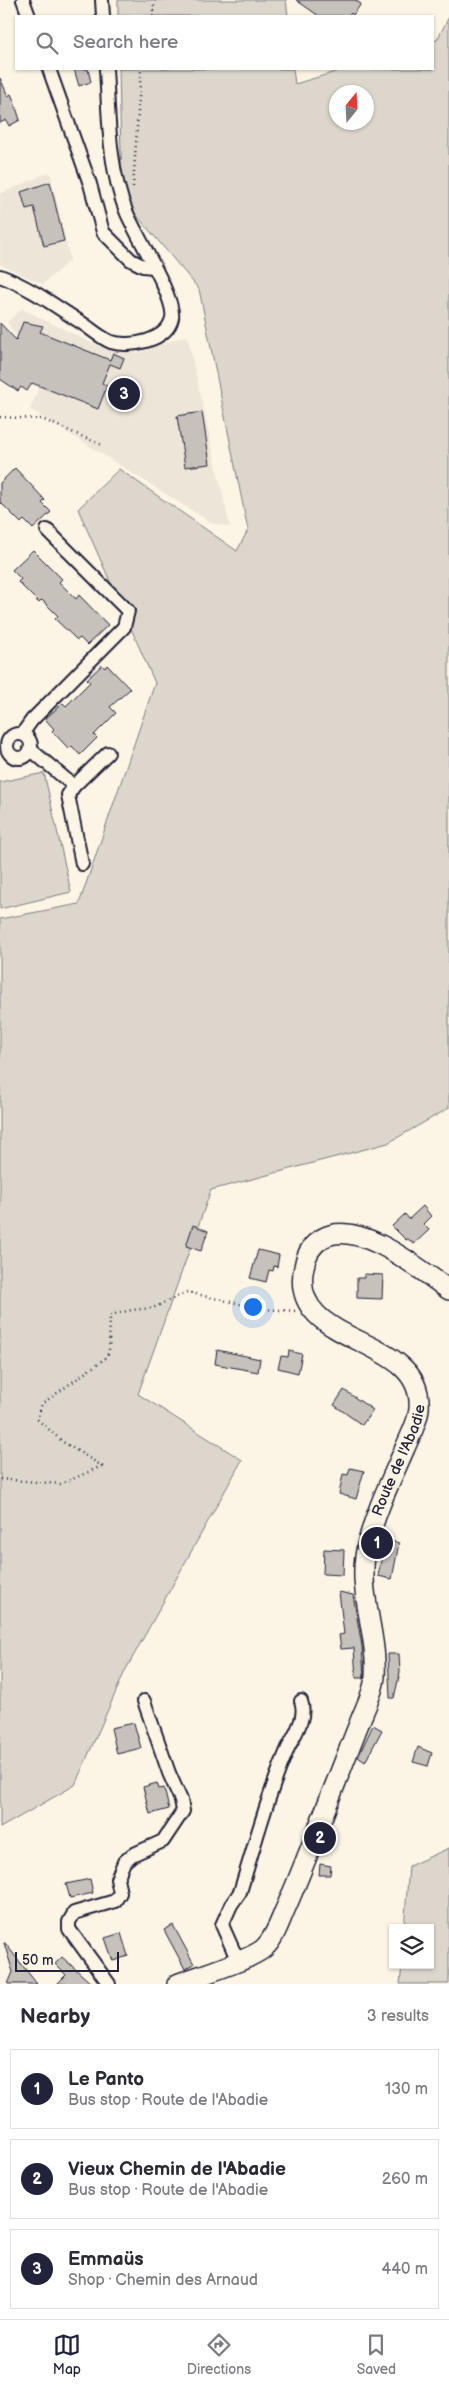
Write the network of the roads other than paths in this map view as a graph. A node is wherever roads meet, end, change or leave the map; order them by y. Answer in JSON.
{"nodes":[{"id":1,"x":23,"y":0,"type":"edge"},
{"id":2,"x":102,"y":0,"type":"edge"},
{"id":3,"x":29,"y":15,"type":"edge"},
{"id":4,"x":103,"y":15,"type":"edge"},
{"id":5,"x":49,"y":70,"type":"edge"},
{"id":6,"x":106,"y":70,"type":"edge"},
{"id":7,"x":153,"y":267,"type":"junction"},
{"id":8,"x":0,"y":276,"type":"edge"},
{"id":9,"x":47,"y":530,"type":"dead end"},
{"id":10,"x":22,"y":734,"type":"junction"},
{"id":11,"x":30,"y":749,"type":"junction"},
{"id":12,"x":108,"y":752,"type":"dead end"},
{"id":13,"x":4,"y":754,"type":"edge"},
{"id":14,"x":74,"y":786,"type":"junction"},
{"id":15,"x":82,"y":864,"type":"dead end"},
{"id":16,"x":449,"y":1290,"type":"edge"},
{"id":17,"x":144,"y":1701,"type":"dead end"},
{"id":18,"x":301,"y":1701,"type":"dead end"},
{"id":19,"x":238,"y":1961,"type":"junction"},
{"id":20,"x":109,"y":1984,"type":"edge"},
{"id":21,"x":176,"y":1984,"type":"edge"}],
"edges":[{"from":1,"to":3,"type":"street"},
{"from":2,"to":4,"type":"street"},
{"from":5,"to":7,"type":"street"},
{"from":6,"to":7,"type":"street"},
{"from":7,"to":8,"type":"street"},
{"from":9,"to":10,"type":"street"},
{"from":10,"to":11,"type":"street"},
{"from":10,"to":13,"type":"street"},
{"from":11,"to":13,"type":"street"},
{"from":11,"to":14,"type":"street"},
{"from":12,"to":14,"type":"street"},
{"from":14,"to":15,"type":"street"},
{"from":16,"to":19,"type":"street","name":"Route de l'Abadie"},
{"from":17,"to":20,"type":"street"},
{"from":18,"to":19,"type":"street"},
{"from":19,"to":21,"type":"street","name":"Route de l'Abadie"}]}
